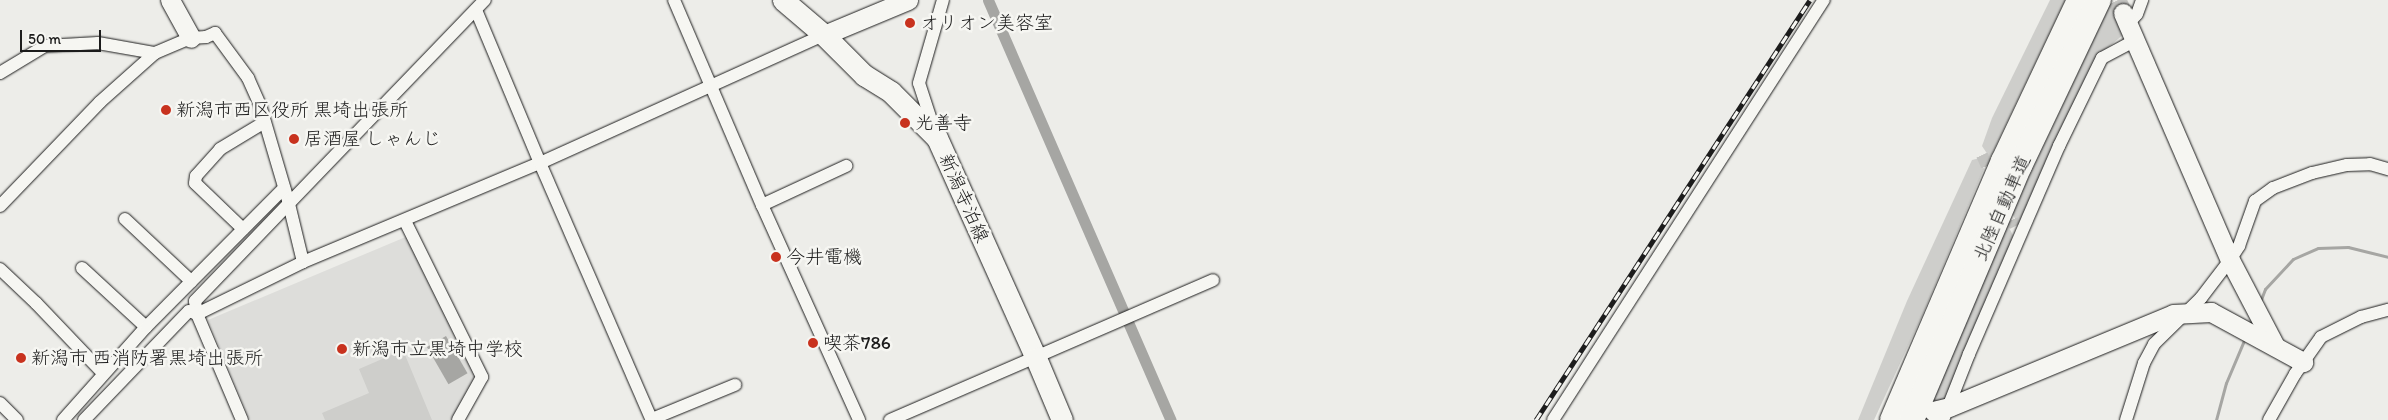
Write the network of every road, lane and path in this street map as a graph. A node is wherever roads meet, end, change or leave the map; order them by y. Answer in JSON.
{"nodes":[{"id":1,"x":170,"y":0,"type":"edge"},
{"id":2,"x":485,"y":0,"type":"edge"},
{"id":3,"x":674,"y":0,"type":"edge"},
{"id":4,"x":783,"y":0,"type":"edge"},
{"id":5,"x":908,"y":0,"type":"edge"},
{"id":6,"x":943,"y":0,"type":"edge"},
{"id":7,"x":1824,"y":0,"type":"edge"},
{"id":8,"x":2079,"y":0,"type":"edge"},
{"id":9,"x":2099,"y":0,"type":"edge"},
{"id":10,"x":2142,"y":0,"type":"edge"},
{"id":11,"x":476,"y":10,"type":"junction"},
{"id":12,"x":2129,"y":26,"type":"junction"},
{"id":13,"x":824,"y":35,"type":"junction"},
{"id":14,"x":191,"y":38,"type":"junction"},
{"id":15,"x":155,"y":53,"type":"junction"},
{"id":16,"x":0,"y":72,"type":"edge"},
{"id":17,"x":710,"y":87,"type":"junction"},
{"id":18,"x":265,"y":122,"type":"junction"},
{"id":19,"x":937,"y":138,"type":"junction"},
{"id":20,"x":540,"y":163,"type":"junction"},
{"id":21,"x":846,"y":166,"type":"dead end"},
{"id":22,"x":2388,"y":169,"type":"edge"},
{"id":23,"x":284,"y":188,"type":"junction"},
{"id":24,"x":762,"y":205,"type":"junction"},
{"id":25,"x":0,"y":206,"type":"edge"},
{"id":26,"x":288,"y":207,"type":"junction"},
{"id":27,"x":125,"y":219,"type":"dead end"},
{"id":28,"x":405,"y":221,"type":"junction"},
{"id":29,"x":243,"y":229,"type":"junction"},
{"id":30,"x":2230,"y":260,"type":"junction"},
{"id":31,"x":303,"y":262,"type":"junction"},
{"id":32,"x":82,"y":268,"type":"dead end"},
{"id":33,"x":0,"y":269,"type":"edge"},
{"id":34,"x":1213,"y":280,"type":"dead end"},
{"id":35,"x":191,"y":281,"type":"junction"},
{"id":36,"x":2388,"y":310,"type":"edge"},
{"id":37,"x":197,"y":314,"type":"junction"},
{"id":38,"x":2186,"y":314,"type":"junction"},
{"id":39,"x":146,"y":327,"type":"junction"},
{"id":40,"x":2275,"y":346,"type":"junction"},
{"id":41,"x":1036,"y":358,"type":"junction"},
{"id":42,"x":2303,"y":362,"type":"junction"},
{"id":43,"x":103,"y":373,"type":"junction"},
{"id":44,"x":735,"y":385,"type":"dead end"},
{"id":45,"x":1,"y":406,"type":"edge"},
{"id":46,"x":1934,"y":415,"type":"edge"},
{"id":47,"x":17,"y":420,"type":"edge"},
{"id":48,"x":62,"y":420,"type":"edge"},
{"id":49,"x":84,"y":420,"type":"edge"},
{"id":50,"x":242,"y":420,"type":"edge"},
{"id":51,"x":458,"y":420,"type":"edge"},
{"id":52,"x":652,"y":420,"type":"edge"},
{"id":53,"x":859,"y":420,"type":"edge"},
{"id":54,"x":890,"y":420,"type":"edge"},
{"id":55,"x":1062,"y":420,"type":"edge"},
{"id":56,"x":1553,"y":420,"type":"edge"},
{"id":57,"x":1892,"y":420,"type":"edge"},
{"id":58,"x":2126,"y":420,"type":"edge"},
{"id":59,"x":2269,"y":420,"type":"edge"}],
"edges":[{"from":1,"to":14,"type":"street"},
{"from":2,"to":11,"type":"street"},
{"from":3,"to":17,"type":"street"},
{"from":4,"to":13,"type":"main road","name":"新潟寺泊線"},
{"from":5,"to":13,"type":"street"},
{"from":6,"to":19,"type":"street"},
{"from":7,"to":56,"type":"street"},
{"from":8,"to":57,"type":"highway","name":"北陸自動車道"},
{"from":9,"to":46,"type":"highway","name":"北陸自動車道"},
{"from":10,"to":12,"type":"street"},
{"from":11,"to":20,"type":"street"},
{"from":11,"to":26,"type":"street"},
{"from":12,"to":30,"type":"street"},
{"from":12,"to":46,"type":"street"},
{"from":13,"to":17,"type":"street"},
{"from":13,"to":19,"type":"main road","name":"新潟寺泊線"},
{"from":14,"to":15,"type":"street"},
{"from":14,"to":18,"type":"street"},
{"from":15,"to":16,"type":"street"},
{"from":15,"to":25,"type":"street"},
{"from":17,"to":20,"type":"street"},
{"from":17,"to":24,"type":"street"},
{"from":18,"to":23,"type":"street"},
{"from":18,"to":29,"type":"street"},
{"from":19,"to":41,"type":"main road","name":"新潟寺泊線"},
{"from":20,"to":28,"type":"street"},
{"from":20,"to":52,"type":"street"},
{"from":21,"to":24,"type":"street"},
{"from":22,"to":30,"type":"street"},
{"from":23,"to":26,"type":"street"},
{"from":23,"to":29,"type":"street"},
{"from":24,"to":53,"type":"street"},
{"from":26,"to":31,"type":"street"},
{"from":26,"to":37,"type":"street"},
{"from":27,"to":35,"type":"street"},
{"from":28,"to":31,"type":"street"},
{"from":28,"to":51,"type":"street"},
{"from":29,"to":35,"type":"street"},
{"from":30,"to":38,"type":"street"},
{"from":30,"to":40,"type":"street"},
{"from":31,"to":37,"type":"street"},
{"from":32,"to":39,"type":"street"},
{"from":33,"to":43,"type":"street"},
{"from":34,"to":41,"type":"street"},
{"from":35,"to":39,"type":"street"},
{"from":36,"to":42,"type":"street"},
{"from":37,"to":49,"type":"street"},
{"from":37,"to":50,"type":"street"},
{"from":38,"to":40,"type":"street"},
{"from":38,"to":46,"type":"street"},
{"from":38,"to":58,"type":"street"},
{"from":39,"to":43,"type":"street"},
{"from":40,"to":42,"type":"street"},
{"from":41,"to":54,"type":"street"},
{"from":41,"to":55,"type":"main road","name":"新潟寺泊線"},
{"from":42,"to":59,"type":"street"},
{"from":43,"to":48,"type":"street"},
{"from":44,"to":52,"type":"street"},
{"from":45,"to":47,"type":"street"}]}
